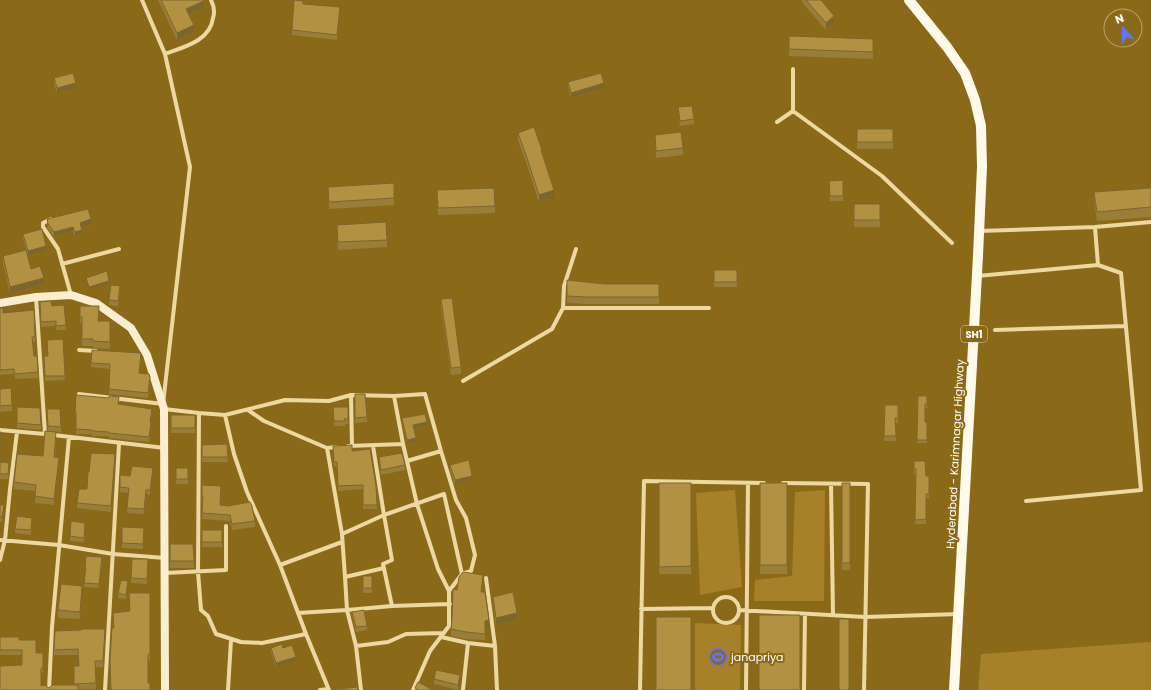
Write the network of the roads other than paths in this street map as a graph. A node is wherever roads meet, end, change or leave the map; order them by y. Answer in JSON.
{"nodes":[{"id":1,"x":142,"y":0,"type":"edge"},
{"id":2,"x":211,"y":0,"type":"edge"},
{"id":3,"x":909,"y":0,"type":"edge"},
{"id":4,"x":166,"y":54,"type":"junction"},
{"id":5,"x":793,"y":69,"type":"dead end"},
{"id":6,"x":794,"y":111,"type":"junction"},
{"id":7,"x":777,"y":122,"type":"dead end"},
{"id":8,"x":57,"y":218,"type":"edge"},
{"id":9,"x":1151,"y":222,"type":"edge"},
{"id":10,"x":1095,"y":227,"type":"junction"},
{"id":11,"x":979,"y":231,"type":"junction"},
{"id":12,"x":952,"y":243,"type":"dead end"},
{"id":13,"x":119,"y":249,"type":"dead end"},
{"id":14,"x":576,"y":249,"type":"dead end"},
{"id":15,"x":62,"y":264,"type":"junction"},
{"id":16,"x":1098,"y":265,"type":"junction"},
{"id":17,"x":977,"y":276,"type":"junction"},
{"id":18,"x":71,"y":295,"type":"junction"},
{"id":19,"x":36,"y":297,"type":"junction"},
{"id":20,"x":0,"y":302,"type":"edge"},
{"id":21,"x":563,"y":308,"type":"junction"},
{"id":22,"x":709,"y":308,"type":"dead end"},
{"id":23,"x":1126,"y":326,"type":"junction"},
{"id":24,"x":995,"y":330,"type":"dead end"},
{"id":25,"x":79,"y":350,"type":"dead end"},
{"id":26,"x":102,"y":352,"type":"edge"},
{"id":27,"x":463,"y":381,"type":"dead end"},
{"id":28,"x":79,"y":394,"type":"edge"},
{"id":29,"x":351,"y":395,"type":"junction"},
{"id":30,"x":394,"y":396,"type":"junction"},
{"id":31,"x":164,"y":406,"type":"junction"},
{"id":32,"x":248,"y":410,"type":"junction"},
{"id":33,"x":199,"y":413,"type":"junction"},
{"id":34,"x":225,"y":415,"type":"junction"},
{"id":35,"x":0,"y":430,"type":"edge"},
{"id":36,"x":17,"y":432,"type":"junction"},
{"id":37,"x":45,"y":434,"type":"junction"},
{"id":38,"x":69,"y":438,"type":"junction"},
{"id":39,"x":119,"y":444,"type":"junction"},
{"id":40,"x":403,"y":444,"type":"junction"},
{"id":41,"x":346,"y":446,"type":"edge"},
{"id":42,"x":352,"y":446,"type":"junction"},
{"id":43,"x":373,"y":446,"type":"junction"},
{"id":44,"x":340,"y":447,"type":"edge"},
{"id":45,"x":165,"y":448,"type":"junction"},
{"id":46,"x":327,"y":448,"type":"junction"},
{"id":47,"x":441,"y":451,"type":"junction"},
{"id":48,"x":408,"y":461,"type":"junction"},
{"id":49,"x":748,"y":483,"type":"junction"},
{"id":50,"x":770,"y":483,"type":"edge"},
{"id":51,"x":778,"y":483,"type":"edge"},
{"id":52,"x":831,"y":484,"type":"junction"},
{"id":53,"x":1026,"y":501,"type":"dead end"},
{"id":54,"x":417,"y":504,"type":"junction"},
{"id":55,"x":384,"y":515,"type":"junction"},
{"id":56,"x":226,"y":526,"type":"dead end"},
{"id":57,"x":342,"y":534,"type":"junction"},
{"id":58,"x":0,"y":540,"type":"edge"},
{"id":59,"x":5,"y":540,"type":"junction"},
{"id":60,"x":342,"y":542,"type":"junction"},
{"id":61,"x":59,"y":545,"type":"junction"},
{"id":62,"x":113,"y":554,"type":"junction"},
{"id":63,"x":165,"y":558,"type":"junction"},
{"id":64,"x":0,"y":560,"type":"edge"},
{"id":65,"x":280,"y":565,"type":"junction"},
{"id":66,"x":384,"y":568,"type":"junction"},
{"id":67,"x":198,"y":572,"type":"junction"},
{"id":68,"x":165,"y":573,"type":"junction"},
{"id":69,"x":462,"y":574,"type":"junction"},
{"id":70,"x":346,"y":577,"type":"junction"},
{"id":71,"x":486,"y":578,"type":"dead end"},
{"id":72,"x":449,"y":591,"type":"junction"},
{"id":73,"x":450,"y":604,"type":"junction"},
{"id":74,"x":392,"y":606,"type":"junction"},
{"id":75,"x":712,"y":608,"type":"junction"},
{"id":76,"x":641,"y":609,"type":"junction"},
{"id":77,"x":347,"y":610,"type":"junction"},
{"id":78,"x":739,"y":610,"type":"junction"},
{"id":79,"x":747,"y":610,"type":"junction"},
{"id":80,"x":298,"y":613,"type":"junction"},
{"id":81,"x":806,"y":614,"type":"junction"},
{"id":82,"x":959,"y":614,"type":"junction"},
{"id":83,"x":833,"y":615,"type":"junction"},
{"id":84,"x":865,"y":617,"type":"junction"},
{"id":85,"x":306,"y":634,"type":"junction"},
{"id":86,"x":442,"y":635,"type":"junction"},
{"id":87,"x":231,"y":640,"type":"junction"},
{"id":88,"x":468,"y":643,"type":"junction"},
{"id":89,"x":356,"y":646,"type":"junction"},
{"id":90,"x":495,"y":646,"type":"junction"},
{"id":91,"x":329,"y":689,"type":"edge"},
{"id":92,"x":49,"y":690,"type":"edge"},
{"id":93,"x":105,"y":690,"type":"edge"},
{"id":94,"x":165,"y":690,"type":"edge"},
{"id":95,"x":228,"y":690,"type":"edge"},
{"id":96,"x":320,"y":690,"type":"edge"},
{"id":97,"x":361,"y":690,"type":"edge"},
{"id":98,"x":413,"y":690,"type":"edge"},
{"id":99,"x":463,"y":690,"type":"edge"},
{"id":100,"x":497,"y":690,"type":"edge"},
{"id":101,"x":640,"y":690,"type":"edge"},
{"id":102,"x":746,"y":690,"type":"edge"},
{"id":103,"x":804,"y":690,"type":"edge"},
{"id":104,"x":864,"y":690,"type":"edge"},
{"id":105,"x":954,"y":690,"type":"edge"}],
"edges":[{"from":1,"to":4,"type":"street"},
{"from":2,"to":4,"type":"street"},
{"from":3,"to":11,"type":"main road","name":"Hyderabad - Karimnagar Highway","number":"SH1"},
{"from":4,"to":31,"type":"street"},
{"from":5,"to":6,"type":"street"},
{"from":6,"to":7,"type":"street"},
{"from":6,"to":12,"type":"street"},
{"from":8,"to":15,"type":"street"},
{"from":9,"to":10,"type":"street"},
{"from":10,"to":11,"type":"street"},
{"from":10,"to":16,"type":"street"},
{"from":11,"to":17,"type":"main road","name":"Hyderabad - Karimnagar Highway","number":"SH1"},
{"from":13,"to":15,"type":"street"},
{"from":14,"to":21,"type":"street"},
{"from":15,"to":18,"type":"street"},
{"from":16,"to":17,"type":"street"},
{"from":16,"to":23,"type":"street"},
{"from":17,"to":82,"type":"main road","name":"Hyderabad - Karimnagar Highway","number":"SH1"},
{"from":18,"to":19,"type":"main road"},
{"from":18,"to":31,"type":"main road"},
{"from":19,"to":20,"type":"main road"},
{"from":19,"to":37,"type":"street"},
{"from":21,"to":22,"type":"street"},
{"from":21,"to":27,"type":"street"},
{"from":23,"to":24,"type":"street"},
{"from":23,"to":53,"type":"street"},
{"from":25,"to":26,"type":"street"},
{"from":28,"to":31,"type":"street"},
{"from":29,"to":30,"type":"street"},
{"from":29,"to":32,"type":"street"},
{"from":29,"to":42,"type":"street"},
{"from":30,"to":40,"type":"street"},
{"from":30,"to":47,"type":"street"},
{"from":31,"to":33,"type":"street"},
{"from":31,"to":45,"type":"main road"},
{"from":32,"to":34,"type":"street"},
{"from":32,"to":46,"type":"street"},
{"from":33,"to":34,"type":"street"},
{"from":33,"to":67,"type":"street"},
{"from":34,"to":65,"type":"street"},
{"from":35,"to":36,"type":"street"},
{"from":36,"to":37,"type":"street"},
{"from":36,"to":59,"type":"street"},
{"from":37,"to":38,"type":"street"},
{"from":38,"to":39,"type":"street"},
{"from":38,"to":61,"type":"street"},
{"from":39,"to":45,"type":"street"},
{"from":39,"to":62,"type":"street"},
{"from":40,"to":43,"type":"street"},
{"from":40,"to":48,"type":"street"},
{"from":41,"to":42,"type":"street"},
{"from":42,"to":43,"type":"street"},
{"from":43,"to":55,"type":"street"},
{"from":44,"to":46,"type":"street"},
{"from":45,"to":63,"type":"main road"},
{"from":46,"to":57,"type":"street"},
{"from":47,"to":48,"type":"street"},
{"from":47,"to":69,"type":"street"},
{"from":48,"to":54,"type":"street"},
{"from":49,"to":50,"type":"street"},
{"from":49,"to":76,"type":"street"},
{"from":49,"to":79,"type":"street"},
{"from":51,"to":52,"type":"street"},
{"from":52,"to":83,"type":"street"},
{"from":52,"to":84,"type":"street"},
{"from":54,"to":55,"type":"street"},
{"from":54,"to":69,"type":"street"},
{"from":54,"to":72,"type":"street"},
{"from":55,"to":57,"type":"street"},
{"from":55,"to":66,"type":"street"},
{"from":56,"to":67,"type":"street"},
{"from":57,"to":60,"type":"street"},
{"from":58,"to":59,"type":"street"},
{"from":59,"to":61,"type":"street"},
{"from":59,"to":64,"type":"street"},
{"from":60,"to":65,"type":"street"},
{"from":60,"to":70,"type":"street"},
{"from":61,"to":62,"type":"street"},
{"from":61,"to":92,"type":"street"},
{"from":62,"to":63,"type":"street"},
{"from":62,"to":93,"type":"street"},
{"from":63,"to":68,"type":"main road"},
{"from":65,"to":80,"type":"street"},
{"from":66,"to":70,"type":"street"},
{"from":66,"to":74,"type":"street"},
{"from":67,"to":68,"type":"street"},
{"from":67,"to":87,"type":"street"},
{"from":68,"to":94,"type":"main road"},
{"from":69,"to":72,"type":"street"},
{"from":70,"to":77,"type":"street"},
{"from":71,"to":90,"type":"street"},
{"from":72,"to":73,"type":"street"},
{"from":73,"to":74,"type":"street"},
{"from":73,"to":86,"type":"street"},
{"from":74,"to":77,"type":"street"},
{"from":75,"to":76,"type":"street"},
{"from":75,"to":78,"type":"street"},
{"from":75,"to":78,"type":"street"},
{"from":76,"to":101,"type":"street"},
{"from":77,"to":80,"type":"street"},
{"from":77,"to":89,"type":"street"},
{"from":78,"to":79,"type":"street"},
{"from":79,"to":81,"type":"street"},
{"from":79,"to":102,"type":"street"},
{"from":80,"to":85,"type":"street"},
{"from":81,"to":83,"type":"street"},
{"from":81,"to":103,"type":"street"},
{"from":82,"to":84,"type":"street"},
{"from":82,"to":105,"type":"main road","name":"Hyderabad - Karimnagar Highway","number":"SH1"},
{"from":83,"to":84,"type":"street"},
{"from":84,"to":104,"type":"street"},
{"from":85,"to":87,"type":"street"},
{"from":85,"to":91,"type":"street"},
{"from":86,"to":88,"type":"street"},
{"from":86,"to":89,"type":"street"},
{"from":86,"to":98,"type":"street"},
{"from":87,"to":95,"type":"street"},
{"from":88,"to":90,"type":"street"},
{"from":88,"to":99,"type":"street"},
{"from":89,"to":97,"type":"street"},
{"from":90,"to":100,"type":"street"},
{"from":91,"to":96,"type":"street"}]}
